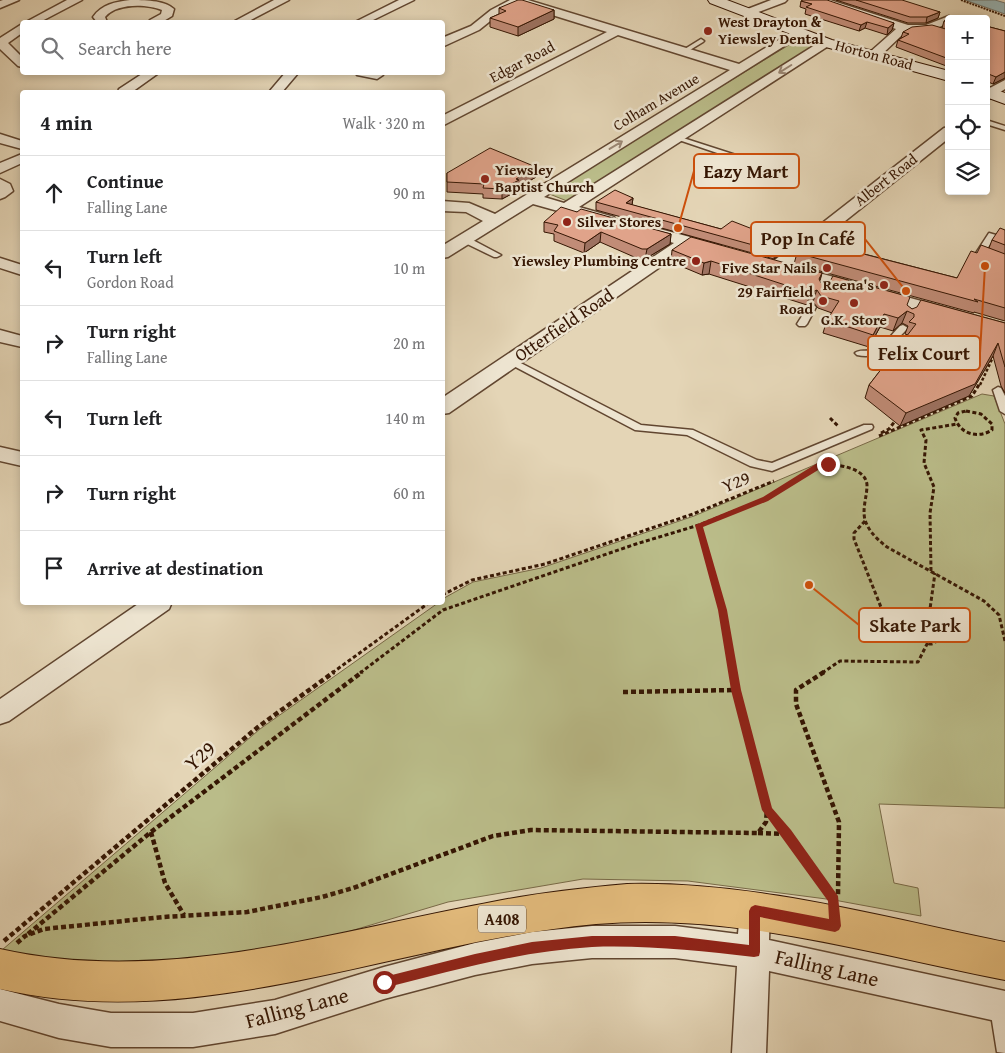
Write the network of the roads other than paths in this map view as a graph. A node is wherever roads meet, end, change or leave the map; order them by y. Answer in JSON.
{"nodes":[{"id":1,"x":12,"y":0,"type":"edge"},
{"id":2,"x":76,"y":0,"type":"edge"},
{"id":3,"x":283,"y":0,"type":"edge"},
{"id":4,"x":408,"y":0,"type":"edge"},
{"id":5,"x":715,"y":0,"type":"edge"},
{"id":6,"x":780,"y":0,"type":"edge"},
{"id":7,"x":819,"y":0,"type":"edge"},
{"id":8,"x":849,"y":0,"type":"edge"},
{"id":9,"x":518,"y":1,"type":"edge"},
{"id":10,"x":0,"y":5,"type":"edge"},
{"id":11,"x":836,"y":6,"type":"junction"},
{"id":12,"x":749,"y":12,"type":"junction"},
{"id":13,"x":36,"y":20,"type":"edge"},
{"id":14,"x":100,"y":20,"type":"edge"},
{"id":15,"x":162,"y":20,"type":"edge"},
{"id":16,"x":243,"y":20,"type":"edge"},
{"id":17,"x":366,"y":20,"type":"edge"},
{"id":18,"x":945,"y":21,"type":"edge"},
{"id":19,"x":928,"y":28,"type":"junction"},
{"id":20,"x":20,"y":29,"type":"edge"},
{"id":21,"x":907,"y":29,"type":"junction"},
{"id":22,"x":617,"y":31,"type":"junction"},
{"id":23,"x":942,"y":32,"type":"edge"},
{"id":24,"x":798,"y":33,"type":"junction"},
{"id":25,"x":20,"y":38,"type":"edge"},
{"id":26,"x":701,"y":41,"type":"dead end"},
{"id":27,"x":445,"y":42,"type":"edge"},
{"id":28,"x":0,"y":43,"type":"edge"},
{"id":29,"x":827,"y":43,"type":"junction"},
{"id":30,"x":683,"y":52,"type":"junction"},
{"id":31,"x":874,"y":55,"type":"junction"},
{"id":32,"x":20,"y":61,"type":"edge"},
{"id":33,"x":741,"y":69,"type":"junction"},
{"id":34,"x":150,"y":75,"type":"edge"},
{"id":35,"x":290,"y":75,"type":"edge"},
{"id":36,"x":945,"y":75,"type":"edge"},
{"id":37,"x":1005,"y":84,"type":"edge"},
{"id":38,"x":127,"y":90,"type":"edge"},
{"id":39,"x":277,"y":90,"type":"edge"},
{"id":40,"x":992,"y":95,"type":"edge"},
{"id":41,"x":445,"y":120,"type":"edge"},
{"id":42,"x":990,"y":123,"type":"edge"},
{"id":43,"x":1005,"y":128,"type":"edge"},
{"id":44,"x":945,"y":134,"type":"edge"},
{"id":45,"x":0,"y":138,"type":"edge"},
{"id":46,"x":678,"y":138,"type":"junction"},
{"id":47,"x":20,"y":144,"type":"edge"},
{"id":48,"x":738,"y":156,"type":"dead end"},
{"id":49,"x":20,"y":159,"type":"edge"},
{"id":50,"x":0,"y":169,"type":"edge"},
{"id":51,"x":0,"y":184,"type":"edge"},
{"id":52,"x":0,"y":194,"type":"edge"},
{"id":53,"x":530,"y":198,"type":"junction"},
{"id":54,"x":445,"y":206,"type":"edge"},
{"id":55,"x":566,"y":208,"type":"junction"},
{"id":56,"x":495,"y":220,"type":"junction"},
{"id":57,"x":992,"y":235,"type":"dead end"},
{"id":58,"x":464,"y":239,"type":"junction"},
{"id":59,"x":686,"y":242,"type":"junction"},
{"id":60,"x":445,"y":251,"type":"edge"},
{"id":61,"x":732,"y":254,"type":"edge"},
{"id":62,"x":497,"y":255,"type":"dead end"},
{"id":63,"x":759,"y":262,"type":"edge"},
{"id":64,"x":1005,"y":262,"type":"edge"},
{"id":65,"x":2,"y":266,"type":"edge"},
{"id":66,"x":777,"y":267,"type":"junction"},
{"id":67,"x":20,"y":270,"type":"edge"},
{"id":68,"x":812,"y":307,"type":"edge"},
{"id":69,"x":802,"y":324,"type":"dead end"},
{"id":70,"x":903,"y":328,"type":"edge"},
{"id":71,"x":1005,"y":330,"type":"edge"},
{"id":72,"x":0,"y":336,"type":"edge"},
{"id":73,"x":20,"y":341,"type":"edge"},
{"id":74,"x":860,"y":353,"type":"dead end"},
{"id":75,"x":511,"y":361,"type":"junction"},
{"id":76,"x":998,"y":390,"type":"dead end"},
{"id":77,"x":445,"y":406,"type":"edge"},
{"id":78,"x":1005,"y":410,"type":"edge"},
{"id":79,"x":868,"y":427,"type":"dead end"},
{"id":80,"x":0,"y":454,"type":"edge"},
{"id":81,"x":20,"y":459,"type":"edge"},
{"id":82,"x":156,"y":605,"type":"edge"},
{"id":83,"x":0,"y":713,"type":"edge"},
{"id":84,"x":755,"y":911,"type":"junction"},
{"id":85,"x":754,"y":952,"type":"junction"},
{"id":86,"x":7,"y":958,"type":"edge"},
{"id":87,"x":1005,"y":961,"type":"edge"},
{"id":88,"x":0,"y":1005,"type":"edge"},
{"id":89,"x":1002,"y":1006,"type":"edge"},
{"id":90,"x":1005,"y":1052,"type":"edge"},
{"id":91,"x":749,"y":1053,"type":"edge"}],
"edges":[{"from":1,"to":10,"type":"street"},
{"from":2,"to":13,"type":"street"},
{"from":3,"to":16,"type":"street"},
{"from":4,"to":17,"type":"street"},
{"from":5,"to":12,"type":"street","name":"Horton Road"},
{"from":6,"to":12,"type":"street"},
{"from":7,"to":11,"type":"street"},
{"from":8,"to":11,"type":"street"},
{"from":9,"to":22,"type":"street"},
{"from":9,"to":27,"type":"street"},
{"from":11,"to":21,"type":"street"},
{"from":12,"to":24,"type":"street","name":"Horton Road"},
{"from":14,"to":15,"type":"street"},
{"from":18,"to":19,"type":"street"},
{"from":19,"to":21,"type":"street"},
{"from":19,"to":23,"type":"lane"},
{"from":20,"to":28,"type":"street"},
{"from":21,"to":31,"type":"street"},
{"from":22,"to":30,"type":"street"},
{"from":22,"to":41,"type":"street","name":"Edgar Road"},
{"from":24,"to":29,"type":"street","name":"Horton Road"},
{"from":24,"to":33,"type":"street","name":"Colham Avenue"},
{"from":25,"to":28,"type":"street"},
{"from":26,"to":30,"type":"lane"},
{"from":28,"to":32,"type":"street"},
{"from":29,"to":31,"type":"street","name":"Horton Road"},
{"from":29,"to":46,"type":"street","one_way":true},
{"from":30,"to":33,"type":"street"},
{"from":31,"to":36,"type":"street","name":"Horton Road"},
{"from":53,"to":33,"type":"street","name":"Colham Avenue","one_way":true},
{"from":34,"to":38,"type":"street"},
{"from":35,"to":39,"type":"street"},
{"from":37,"to":40,"type":"street"},
{"from":42,"to":43,"type":"lane"},
{"from":44,"to":66,"type":"street","name":"Albert Road"},
{"from":45,"to":47,"type":"street"},
{"from":46,"to":48,"type":"lane"},
{"from":46,"to":55,"type":"street"},
{"from":49,"to":50,"type":"street"},
{"from":51,"to":52,"type":"street"},
{"from":53,"to":55,"type":"street"},
{"from":53,"to":56,"type":"street","name":"Colham Avenue"},
{"from":54,"to":56,"type":"street"},
{"from":55,"to":59,"type":"street"},
{"from":56,"to":58,"type":"street","name":"Colham Avenue"},
{"from":57,"to":64,"type":"lane"},
{"from":58,"to":60,"type":"street","name":"Colham Avenue"},
{"from":58,"to":62,"type":"lane"},
{"from":59,"to":61,"type":"street"},
{"from":59,"to":75,"type":"street","name":"Otterfield Road"},
{"from":63,"to":66,"type":"street"},
{"from":65,"to":67,"type":"street"},
{"from":66,"to":71,"type":"street"},
{"from":68,"to":69,"type":"lane"},
{"from":70,"to":74,"type":"lane"},
{"from":72,"to":73,"type":"street"},
{"from":75,"to":77,"type":"street","name":"Otterfield Road"},
{"from":75,"to":79,"type":"lane"},
{"from":76,"to":78,"type":"lane"},
{"from":80,"to":81,"type":"street"},
{"from":82,"to":83,"type":"street"},
{"from":84,"to":85,"type":"street"},
{"from":84,"to":86,"type":"main road","number":"A408"},
{"from":84,"to":87,"type":"main road","number":"A408"},
{"from":85,"to":88,"type":"street","name":"Falling Lane"},
{"from":85,"to":89,"type":"street","name":"Falling Lane"},
{"from":85,"to":91,"type":"street"},
{"from":89,"to":90,"type":"lane"}]}
